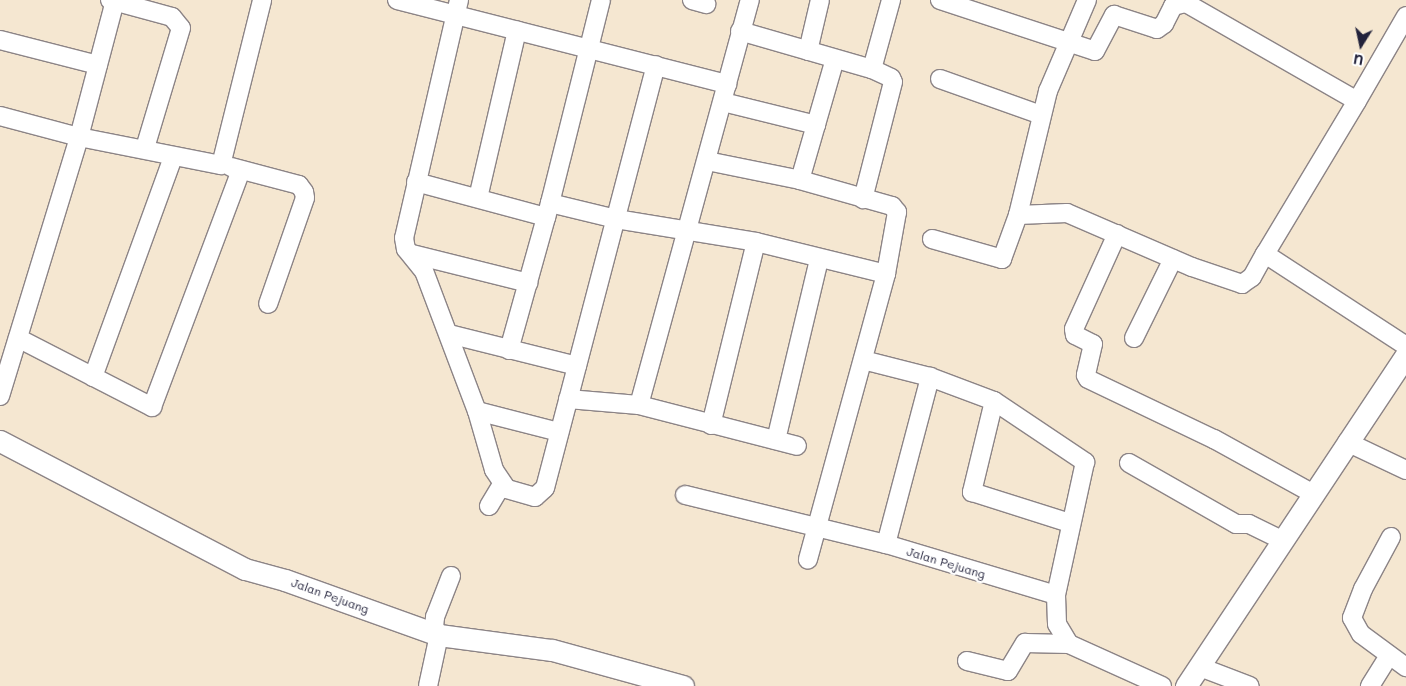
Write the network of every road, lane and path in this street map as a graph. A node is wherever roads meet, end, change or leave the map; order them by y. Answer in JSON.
{"nodes":[{"id":1,"x":262,"y":0,"type":"edge"},
{"id":2,"x":396,"y":0,"type":"edge"},
{"id":3,"x":601,"y":0,"type":"edge"},
{"id":4,"x":750,"y":0,"type":"edge"},
{"id":5,"x":820,"y":0,"type":"edge"},
{"id":6,"x":891,"y":0,"type":"edge"},
{"id":7,"x":940,"y":0,"type":"edge"},
{"id":8,"x":1087,"y":0,"type":"edge"},
{"id":9,"x":113,"y":1,"type":"edge"},
{"id":10,"x":457,"y":8,"type":"edge"},
{"id":11,"x":1406,"y":16,"type":"edge"},
{"id":12,"x":517,"y":30,"type":"junction"},
{"id":13,"x":740,"y":31,"type":"junction"},
{"id":14,"x":0,"y":40,"type":"edge"},
{"id":15,"x":1068,"y":42,"type":"junction"},
{"id":16,"x":589,"y":49,"type":"junction"},
{"id":17,"x":808,"y":51,"type":"junction"},
{"id":18,"x":835,"y":59,"type":"junction"},
{"id":19,"x":656,"y":64,"type":"junction"},
{"id":20,"x":98,"y":65,"type":"junction"},
{"id":21,"x":872,"y":69,"type":"junction"},
{"id":22,"x":940,"y":79,"type":"dead end"},
{"id":23,"x":727,"y":84,"type":"junction"},
{"id":24,"x":1357,"y":101,"type":"junction"},
{"id":25,"x":722,"y":102,"type":"junction"},
{"id":26,"x":1041,"y":115,"type":"junction"},
{"id":27,"x":0,"y":116,"type":"edge"},
{"id":28,"x":816,"y":125,"type":"junction"},
{"id":29,"x":79,"y":137,"type":"junction"},
{"id":30,"x":145,"y":148,"type":"junction"},
{"id":31,"x":173,"y":157,"type":"junction"},
{"id":32,"x":707,"y":161,"type":"junction"},
{"id":33,"x":221,"y":165,"type":"junction"},
{"id":34,"x":241,"y":170,"type":"junction"},
{"id":35,"x":800,"y":180,"type":"junction"},
{"id":36,"x":416,"y":182,"type":"junction"},
{"id":37,"x":478,"y":198,"type":"junction"},
{"id":38,"x":862,"y":199,"type":"junction"},
{"id":39,"x":548,"y":210,"type":"junction"},
{"id":40,"x":1018,"y":215,"type":"junction"},
{"id":41,"x":616,"y":219,"type":"junction"},
{"id":42,"x":689,"y":230,"type":"junction"},
{"id":43,"x":1117,"y":234,"type":"junction"},
{"id":44,"x":932,"y":239,"type":"dead end"},
{"id":45,"x":756,"y":242,"type":"junction"},
{"id":46,"x":412,"y":254,"type":"junction"},
{"id":47,"x":1265,"y":254,"type":"junction"},
{"id":48,"x":1173,"y":259,"type":"junction"},
{"id":49,"x":819,"y":260,"type":"junction"},
{"id":50,"x":886,"y":274,"type":"junction"},
{"id":51,"x":528,"y":283,"type":"junction"},
{"id":52,"x":268,"y":304,"type":"dead end"},
{"id":53,"x":450,"y":334,"type":"junction"},
{"id":54,"x":18,"y":338,"type":"junction"},
{"id":55,"x":1134,"y":338,"type":"dead end"},
{"id":56,"x":1406,"y":346,"type":"edge"},
{"id":57,"x":509,"y":350,"type":"junction"},
{"id":58,"x":1406,"y":355,"type":"edge"},
{"id":59,"x":863,"y":360,"type":"junction"},
{"id":60,"x":577,"y":366,"type":"junction"},
{"id":61,"x":93,"y":377,"type":"junction"},
{"id":62,"x":930,"y":377,"type":"junction"},
{"id":63,"x":0,"y":396,"type":"edge"},
{"id":64,"x":568,"y":399,"type":"junction"},
{"id":65,"x":994,"y":401,"type":"junction"},
{"id":66,"x":639,"y":405,"type":"junction"},
{"id":67,"x":477,"y":411,"type":"junction"},
{"id":68,"x":711,"y":425,"type":"junction"},
{"id":69,"x":559,"y":432,"type":"junction"},
{"id":70,"x":776,"y":440,"type":"junction"},
{"id":71,"x":0,"y":441,"type":"edge"},
{"id":72,"x":1347,"y":442,"type":"junction"},
{"id":73,"x":797,"y":446,"type":"dead end"},
{"id":74,"x":1130,"y":463,"type":"dead end"},
{"id":75,"x":1406,"y":470,"type":"edge"},
{"id":76,"x":502,"y":484,"type":"junction"},
{"id":77,"x":1312,"y":493,"type":"junction"},
{"id":78,"x":685,"y":495,"type":"dead end"},
{"id":79,"x":489,"y":506,"type":"dead end"},
{"id":80,"x":1070,"y":523,"type":"junction"},
{"id":81,"x":816,"y":528,"type":"junction"},
{"id":82,"x":1391,"y":536,"type":"dead end"},
{"id":83,"x":1282,"y":540,"type":"junction"},
{"id":84,"x":886,"y":544,"type":"junction"},
{"id":85,"x":808,"y":560,"type":"dead end"},
{"id":86,"x":451,"y":576,"type":"dead end"},
{"id":87,"x":1056,"y":595,"type":"junction"},
{"id":88,"x":439,"y":635,"type":"junction"},
{"id":89,"x":1069,"y":644,"type":"junction"},
{"id":90,"x":1389,"y":656,"type":"junction"},
{"id":91,"x":967,"y":661,"type":"dead end"},
{"id":92,"x":1200,"y":667,"type":"junction"},
{"id":93,"x":1406,"y":667,"type":"edge"},
{"id":94,"x":428,"y":686,"type":"edge"},
{"id":95,"x":683,"y":686,"type":"edge"},
{"id":96,"x":1162,"y":686,"type":"edge"},
{"id":97,"x":1186,"y":686,"type":"edge"},
{"id":98,"x":1250,"y":686,"type":"edge"},
{"id":99,"x":1370,"y":686,"type":"edge"}],
"edges":[{"from":1,"to":33,"type":"street"},
{"from":2,"to":10,"type":"street"},
{"from":3,"to":16,"type":"street"},
{"from":4,"to":13,"type":"street"},
{"from":5,"to":17,"type":"street"},
{"from":6,"to":21,"type":"street"},
{"from":7,"to":15,"type":"street"},
{"from":8,"to":15,"type":"street"},
{"from":9,"to":20,"type":"street"},
{"from":9,"to":30,"type":"street"},
{"from":10,"to":12,"type":"street"},
{"from":10,"to":36,"type":"street"},
{"from":11,"to":24,"type":"street"},
{"from":12,"to":16,"type":"street"},
{"from":12,"to":37,"type":"street"},
{"from":13,"to":17,"type":"street"},
{"from":13,"to":23,"type":"street"},
{"from":14,"to":20,"type":"street"},
{"from":15,"to":24,"type":"street"},
{"from":15,"to":26,"type":"street"},
{"from":16,"to":19,"type":"street"},
{"from":16,"to":39,"type":"street"},
{"from":17,"to":18,"type":"street"},
{"from":18,"to":21,"type":"street"},
{"from":18,"to":28,"type":"street"},
{"from":19,"to":23,"type":"street"},
{"from":19,"to":41,"type":"street"},
{"from":20,"to":29,"type":"street"},
{"from":21,"to":38,"type":"street"},
{"from":22,"to":26,"type":"street"},
{"from":23,"to":25,"type":"street"},
{"from":24,"to":47,"type":"street"},
{"from":25,"to":28,"type":"street"},
{"from":25,"to":32,"type":"street"},
{"from":26,"to":40,"type":"street"},
{"from":27,"to":29,"type":"street"},
{"from":28,"to":35,"type":"street"},
{"from":29,"to":30,"type":"street"},
{"from":29,"to":54,"type":"street"},
{"from":30,"to":31,"type":"street"},
{"from":31,"to":33,"type":"street"},
{"from":31,"to":61,"type":"street"},
{"from":32,"to":35,"type":"street"},
{"from":32,"to":42,"type":"street"},
{"from":33,"to":34,"type":"street"},
{"from":34,"to":52,"type":"street"},
{"from":34,"to":61,"type":"street"},
{"from":35,"to":38,"type":"street"},
{"from":36,"to":37,"type":"street"},
{"from":36,"to":46,"type":"street"},
{"from":37,"to":39,"type":"street"},
{"from":38,"to":50,"type":"street"},
{"from":39,"to":41,"type":"street"},
{"from":39,"to":51,"type":"street"},
{"from":40,"to":43,"type":"street"},
{"from":40,"to":44,"type":"street"},
{"from":41,"to":42,"type":"street"},
{"from":41,"to":60,"type":"street"},
{"from":42,"to":45,"type":"street"},
{"from":42,"to":66,"type":"street"},
{"from":43,"to":48,"type":"street"},
{"from":43,"to":77,"type":"street"},
{"from":45,"to":49,"type":"street"},
{"from":45,"to":68,"type":"street"},
{"from":46,"to":51,"type":"street"},
{"from":46,"to":53,"type":"street"},
{"from":47,"to":48,"type":"street"},
{"from":47,"to":56,"type":"street"},
{"from":48,"to":55,"type":"street"},
{"from":49,"to":50,"type":"street"},
{"from":49,"to":70,"type":"street"},
{"from":50,"to":59,"type":"street"},
{"from":51,"to":57,"type":"street"},
{"from":53,"to":57,"type":"street"},
{"from":53,"to":67,"type":"street"},
{"from":54,"to":61,"type":"street"},
{"from":54,"to":63,"type":"street"},
{"from":57,"to":60,"type":"street"},
{"from":58,"to":72,"type":"street"},
{"from":59,"to":62,"type":"street"},
{"from":59,"to":81,"type":"street"},
{"from":60,"to":64,"type":"street"},
{"from":62,"to":65,"type":"street"},
{"from":62,"to":84,"type":"street"},
{"from":64,"to":66,"type":"street"},
{"from":64,"to":69,"type":"street"},
{"from":65,"to":80,"type":"street"},
{"from":65,"to":80,"type":"street"},
{"from":66,"to":68,"type":"street"},
{"from":67,"to":69,"type":"street"},
{"from":67,"to":76,"type":"street"},
{"from":68,"to":70,"type":"street"},
{"from":69,"to":76,"type":"street"},
{"from":70,"to":73,"type":"street"},
{"from":71,"to":88,"type":"street","name":"Jalan Pejuang"},
{"from":72,"to":75,"type":"street"},
{"from":72,"to":77,"type":"street"},
{"from":74,"to":83,"type":"street"},
{"from":76,"to":79,"type":"street"},
{"from":77,"to":83,"type":"street"},
{"from":78,"to":81,"type":"street","name":"Jalan Pejuang"},
{"from":80,"to":87,"type":"street"},
{"from":81,"to":84,"type":"street","name":"Jalan Pejuang"},
{"from":81,"to":85,"type":"street"},
{"from":82,"to":90,"type":"street"},
{"from":83,"to":92,"type":"street"},
{"from":84,"to":87,"type":"street","name":"Jalan Pejuang"},
{"from":86,"to":88,"type":"street"},
{"from":87,"to":89,"type":"street"},
{"from":88,"to":94,"type":"street"},
{"from":88,"to":95,"type":"street","name":"Jalan Pejuang"},
{"from":89,"to":91,"type":"street"},
{"from":89,"to":96,"type":"street"},
{"from":90,"to":93,"type":"street"},
{"from":90,"to":99,"type":"street"},
{"from":92,"to":97,"type":"street"},
{"from":92,"to":98,"type":"street"}]}
